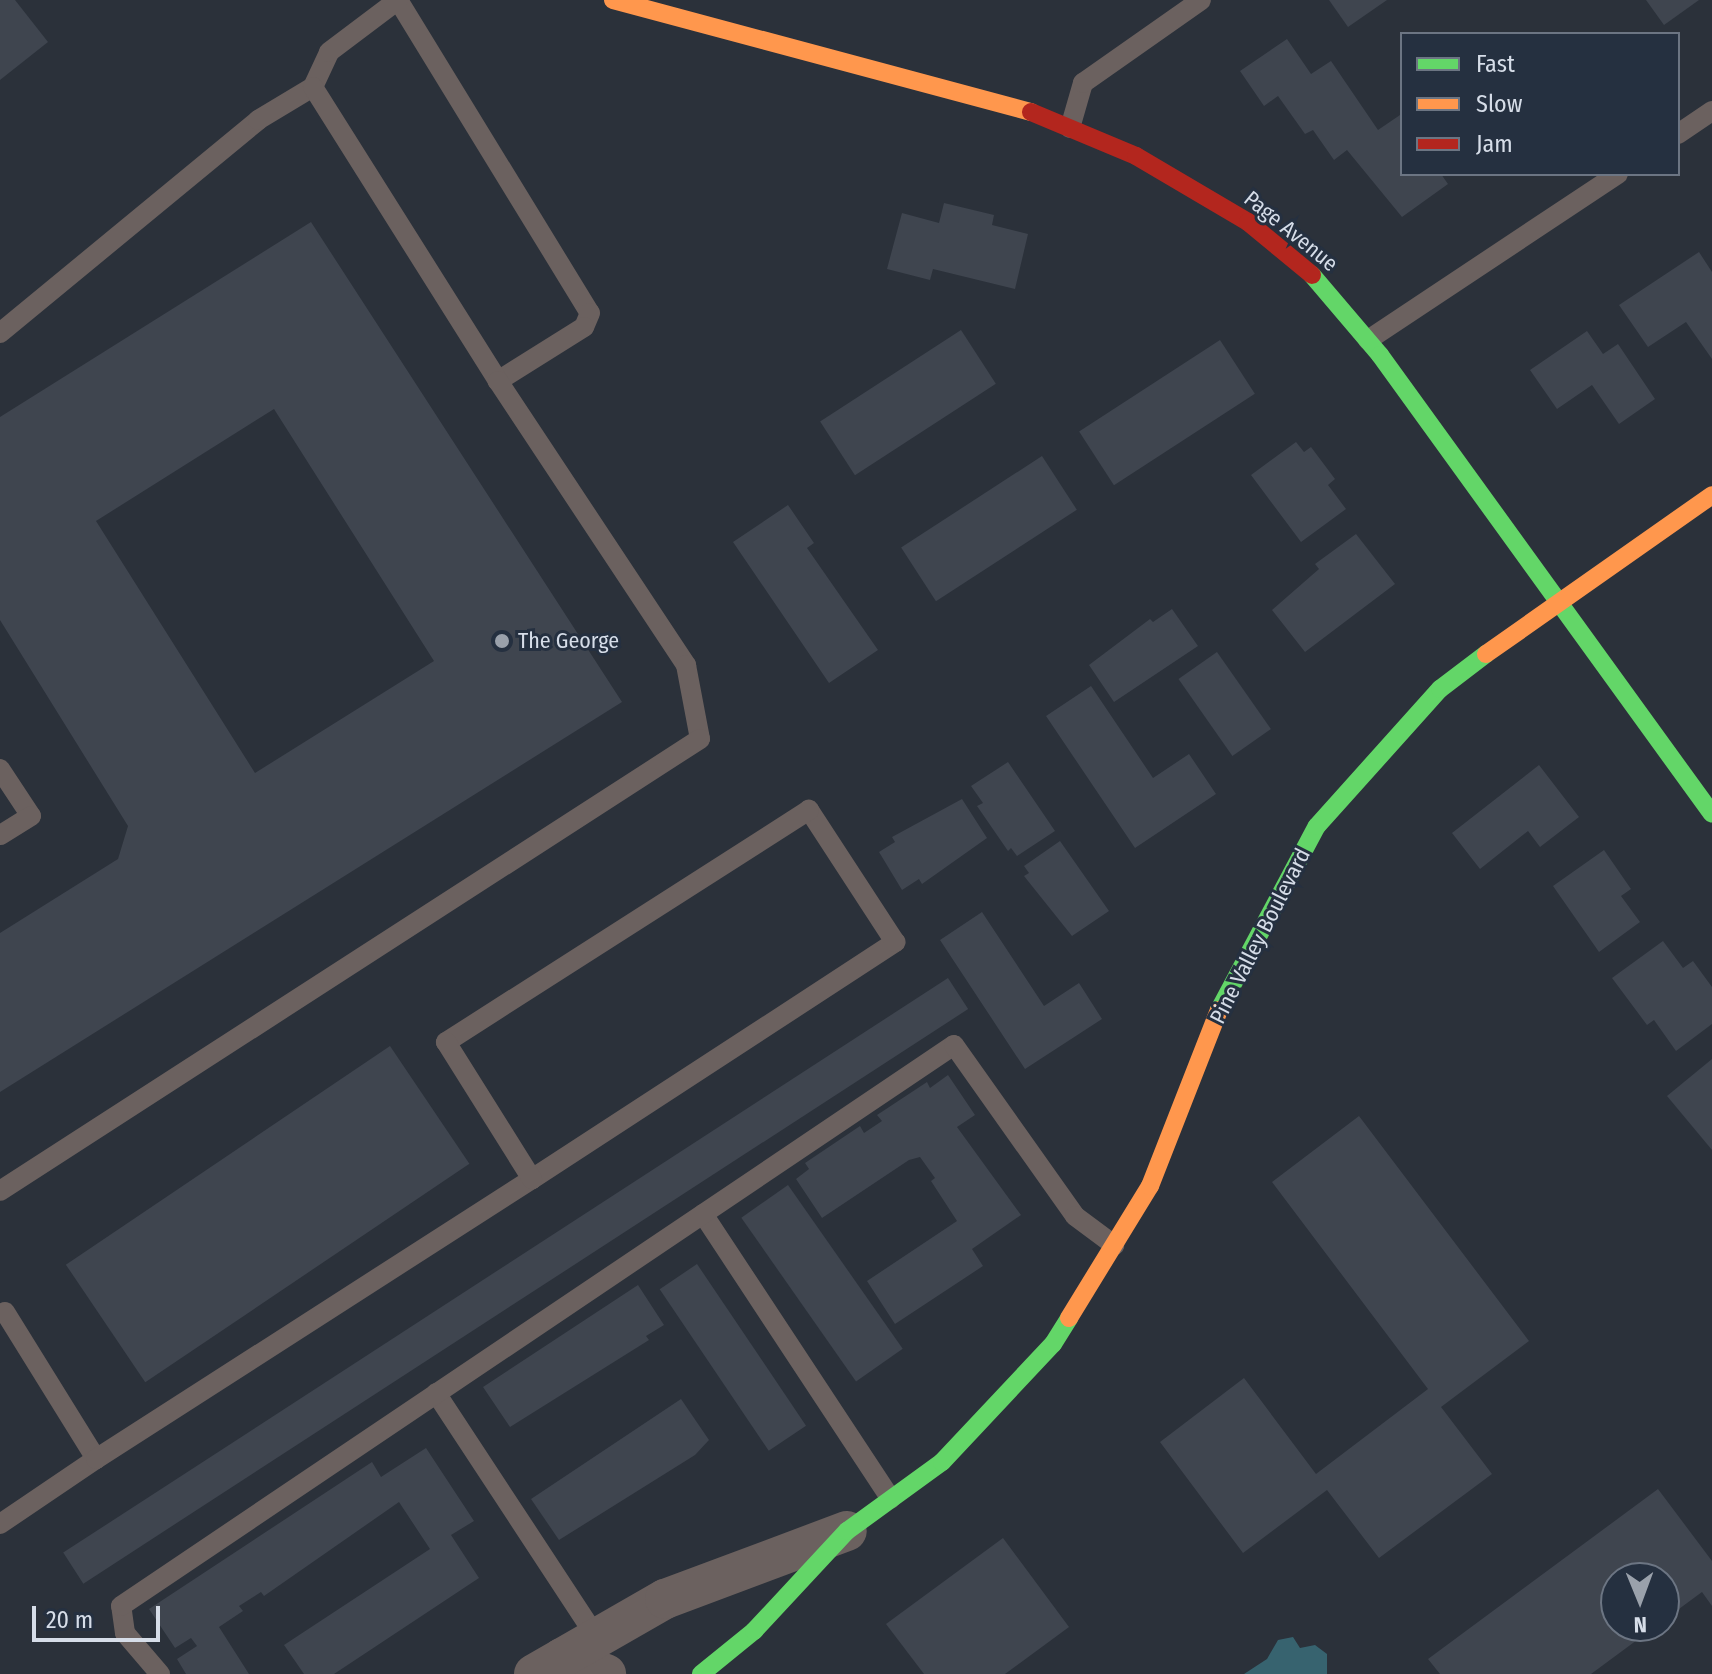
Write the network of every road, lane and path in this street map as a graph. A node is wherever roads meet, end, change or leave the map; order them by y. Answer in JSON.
{"nodes":[{"id":1,"x":398,"y":0,"type":"edge"},
{"id":2,"x":613,"y":0,"type":"edge"},
{"id":3,"x":705,"y":0,"type":"edge"},
{"id":4,"x":1201,"y":0,"type":"edge"},
{"id":5,"x":699,"y":23,"type":"junction"},
{"id":6,"x":313,"y":87,"type":"junction"},
{"id":7,"x":1712,"y":111,"type":"edge"},
{"id":8,"x":1070,"y":128,"type":"junction"},
{"id":9,"x":1680,"y":133,"type":"edge"},
{"id":10,"x":1615,"y":176,"type":"edge"},
{"id":11,"x":0,"y":333,"type":"edge"},
{"id":12,"x":1368,"y":340,"type":"junction"},
{"id":13,"x":498,"y":381,"type":"junction"},
{"id":14,"x":1712,"y":495,"type":"edge"},
{"id":15,"x":1557,"y":600,"type":"junction"},
{"id":16,"x":0,"y":769,"type":"edge"},
{"id":17,"x":1712,"y":814,"type":"edge"},
{"id":18,"x":0,"y":835,"type":"edge"},
{"id":19,"x":532,"y":1179,"type":"junction"},
{"id":20,"x":0,"y":1191,"type":"edge"},
{"id":21,"x":703,"y":1214,"type":"junction"},
{"id":22,"x":1114,"y":1245,"type":"junction"},
{"id":23,"x":5,"y":1312,"type":"dead end"},
{"id":24,"x":436,"y":1393,"type":"junction"},
{"id":25,"x":96,"y":1459,"type":"junction"},
{"id":26,"x":891,"y":1499,"type":"junction"},
{"id":27,"x":0,"y":1524,"type":"edge"},
{"id":28,"x":847,"y":1531,"type":"junction"},
{"id":29,"x":601,"y":1656,"type":"edge"},
{"id":30,"x":548,"y":1666,"type":"edge"},
{"id":31,"x":160,"y":1674,"type":"edge"},
{"id":32,"x":701,"y":1674,"type":"edge"}],
"edges":[{"from":1,"to":6,"type":"lane"},
{"from":1,"to":13,"type":"lane"},
{"from":2,"to":5,"type":"street","name":"Page Avenue"},
{"from":3,"to":5,"type":"lane"},
{"from":4,"to":8,"type":"lane"},
{"from":5,"to":8,"type":"street","name":"Page Avenue"},
{"from":6,"to":11,"type":"lane"},
{"from":6,"to":13,"type":"lane"},
{"from":7,"to":9,"type":"lane"},
{"from":8,"to":12,"type":"street","name":"Page Avenue"},
{"from":10,"to":12,"type":"lane"},
{"from":12,"to":15,"type":"street","name":"Page Avenue"},
{"from":13,"to":20,"type":"lane"},
{"from":14,"to":15,"type":"street","name":"Pine Valley Boulevard"},
{"from":15,"to":17,"type":"street","name":"Page Avenue"},
{"from":15,"to":22,"type":"street","name":"Pine Valley Boulevard"},
{"from":16,"to":18,"type":"lane"},
{"from":19,"to":19,"type":"lane"},
{"from":19,"to":25,"type":"lane"},
{"from":21,"to":22,"type":"lane"},
{"from":21,"to":24,"type":"lane"},
{"from":21,"to":26,"type":"lane"},
{"from":22,"to":26,"type":"street","name":"Pine Valley Boulevard"},
{"from":23,"to":25,"type":"lane"},
{"from":24,"to":29,"type":"lane"},
{"from":24,"to":31,"type":"lane"},
{"from":25,"to":27,"type":"lane"},
{"from":26,"to":28,"type":"street","name":"Pine Valley Boulevard"},
{"from":28,"to":29,"type":"street","name":"Pine Valley Boulevard"},
{"from":28,"to":32,"type":"street","name":"Pine Valley Boulevard"},
{"from":29,"to":30,"type":"street","name":"Pine Valley Boulevard"}]}
